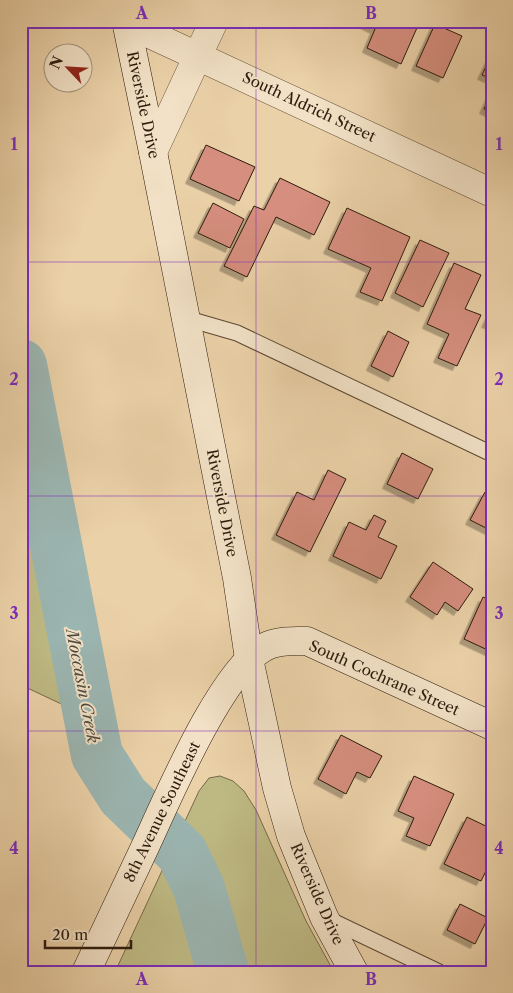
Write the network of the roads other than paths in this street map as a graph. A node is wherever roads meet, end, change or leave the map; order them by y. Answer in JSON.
{"nodes":[{"id":1,"x":214,"y":21,"type":"edge"},
{"id":2,"x":126,"y":22,"type":"edge"},
{"id":3,"x":198,"y":55,"type":"junction"},
{"id":4,"x":153,"y":152,"type":"junction"},
{"id":5,"x":492,"y":192,"type":"edge"},
{"id":6,"x":185,"y":318,"type":"junction"},
{"id":7,"x":492,"y":454,"type":"edge"},
{"id":8,"x":249,"y":660,"type":"junction"},
{"id":9,"x":492,"y":726,"type":"edge"},
{"id":10,"x":324,"y":917,"type":"junction"},
{"id":11,"x":86,"y":972,"type":"edge"},
{"id":12,"x":354,"y":972,"type":"edge"},
{"id":13,"x":439,"y":972,"type":"edge"}],
"edges":[{"from":1,"to":3,"type":"street"},
{"from":2,"to":3,"type":"street","name":"South Aldrich Street"},
{"from":2,"to":4,"type":"street","name":"Riverside Drive"},
{"from":3,"to":4,"type":"street"},
{"from":3,"to":5,"type":"street","name":"South Aldrich Street"},
{"from":4,"to":6,"type":"street","name":"Riverside Drive"},
{"from":6,"to":7,"type":"lane"},
{"from":6,"to":8,"type":"street","name":"Riverside Drive"},
{"from":8,"to":9,"type":"street","name":"South Cochrane Street"},
{"from":8,"to":10,"type":"street","name":"Riverside Drive"},
{"from":8,"to":11,"type":"street","name":"8th Avenue Southeast"},
{"from":10,"to":12,"type":"street","name":"Riverside Drive"},
{"from":10,"to":13,"type":"lane"}]}
